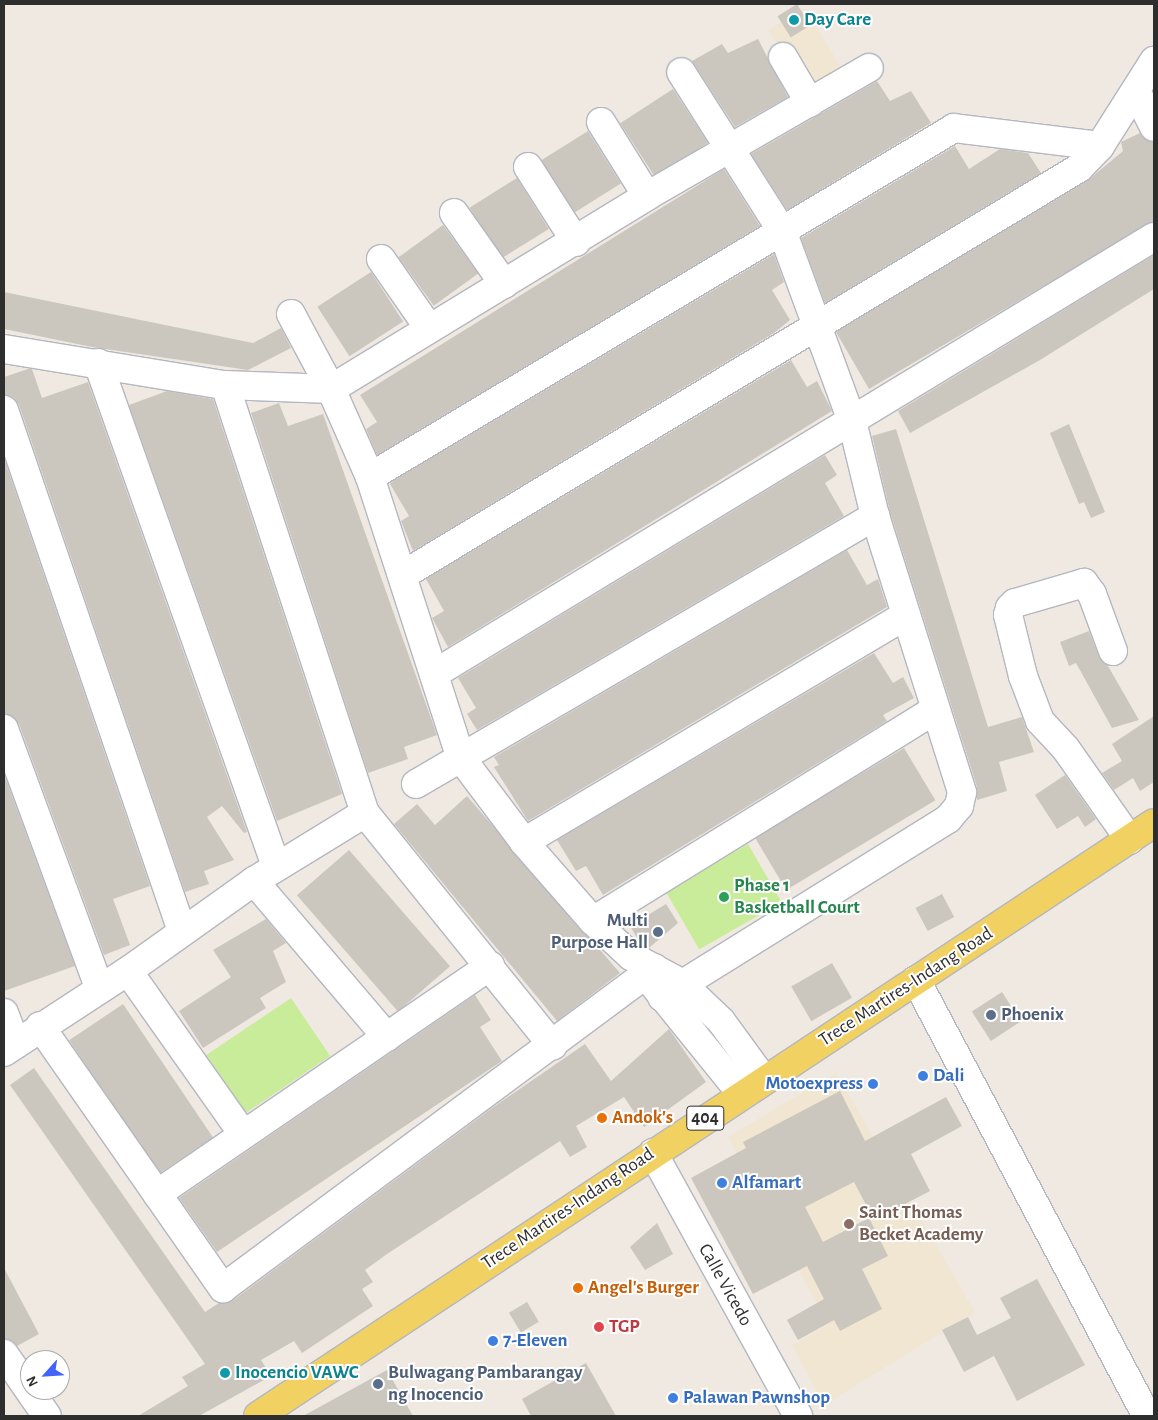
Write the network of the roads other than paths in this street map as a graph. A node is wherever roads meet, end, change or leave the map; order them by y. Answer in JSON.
{"nodes":[{"id":1,"x":783,"y":57,"type":"dead end"},
{"id":2,"x":1154,"y":61,"type":"edge"},
{"id":3,"x":869,"y":68,"type":"dead end"},
{"id":4,"x":681,"y":72,"type":"dead end"},
{"id":5,"x":1136,"y":91,"type":"junction"},
{"id":6,"x":810,"y":103,"type":"junction"},
{"id":7,"x":601,"y":122,"type":"dead end"},
{"id":8,"x":1154,"y":127,"type":"edge"},
{"id":9,"x":1100,"y":146,"type":"junction"},
{"id":10,"x":730,"y":149,"type":"junction"},
{"id":11,"x":528,"y":168,"type":"dead end"},
{"id":12,"x":646,"y":196,"type":"junction"},
{"id":13,"x":454,"y":213,"type":"dead end"},
{"id":14,"x":782,"y":231,"type":"junction"},
{"id":15,"x":1154,"y":237,"type":"edge"},
{"id":16,"x":576,"y":242,"type":"junction"},
{"id":17,"x":381,"y":259,"type":"dead end"},
{"id":18,"x":504,"y":284,"type":"junction"},
{"id":19,"x":291,"y":314,"type":"dead end"},
{"id":20,"x":817,"y":327,"type":"junction"},
{"id":21,"x":429,"y":328,"type":"junction"},
{"id":22,"x":4,"y":349,"type":"edge"},
{"id":23,"x":98,"y":363,"type":"junction"},
{"id":24,"x":225,"y":385,"type":"junction"},
{"id":25,"x":331,"y":389,"type":"junction"},
{"id":26,"x":4,"y":410,"type":"edge"},
{"id":27,"x":852,"y":421,"type":"junction"},
{"id":28,"x":370,"y":477,"type":"junction"},
{"id":29,"x":875,"y":516,"type":"junction"},
{"id":30,"x":403,"y":575,"type":"junction"},
{"id":31,"x":905,"y":616,"type":"junction"},
{"id":32,"x":1113,"y":651,"type":"dead end"},
{"id":33,"x":434,"y":674,"type":"junction"},
{"id":34,"x":935,"y":710,"type":"junction"},
{"id":35,"x":4,"y":729,"type":"edge"},
{"id":36,"x":461,"y":758,"type":"junction"},
{"id":37,"x":416,"y":784,"type":"dead end"},
{"id":38,"x":365,"y":813,"type":"junction"},
{"id":39,"x":1154,"y":823,"type":"edge"},
{"id":40,"x":1130,"y":840,"type":"junction"},
{"id":41,"x":524,"y":842,"type":"junction"},
{"id":42,"x":265,"y":874,"type":"junction"},
{"id":43,"x":593,"y":921,"type":"junction"},
{"id":44,"x":182,"y":931,"type":"junction"},
{"id":45,"x":490,"y":966,"type":"junction"},
{"id":46,"x":644,"y":966,"type":"junction"},
{"id":47,"x":128,"y":971,"type":"junction"},
{"id":48,"x":916,"y":980,"type":"junction"},
{"id":49,"x":99,"y":987,"type":"junction"},
{"id":50,"x":672,"y":990,"type":"junction"},
{"id":51,"x":4,"y":1013,"type":"edge"},
{"id":52,"x":40,"y":1026,"type":"junction"},
{"id":53,"x":387,"y":1036,"type":"junction"},
{"id":54,"x":553,"y":1046,"type":"junction"},
{"id":55,"x":10,"y":1048,"type":"edge"},
{"id":56,"x":753,"y":1087,"type":"junction"},
{"id":57,"x":243,"y":1134,"type":"junction"},
{"id":58,"x":652,"y":1153,"type":"junction"},
{"id":59,"x":157,"y":1194,"type":"junction"},
{"id":60,"x":4,"y":1354,"type":"edge"},
{"id":61,"x":46,"y":1416,"type":"edge"},
{"id":62,"x":258,"y":1416,"type":"edge"},
{"id":63,"x":798,"y":1416,"type":"edge"},
{"id":64,"x":1147,"y":1416,"type":"edge"}],
"edges":[{"from":1,"to":6,"type":"street"},
{"from":2,"to":5,"type":"street"},
{"from":3,"to":6,"type":"street"},
{"from":4,"to":10,"type":"street"},
{"from":5,"to":8,"type":"street"},
{"from":5,"to":9,"type":"street"},
{"from":6,"to":10,"type":"street"},
{"from":7,"to":12,"type":"street"},
{"from":9,"to":14,"type":"street"},
{"from":9,"to":20,"type":"street"},
{"from":10,"to":12,"type":"street"},
{"from":10,"to":14,"type":"street"},
{"from":11,"to":16,"type":"street"},
{"from":12,"to":16,"type":"street"},
{"from":13,"to":18,"type":"street"},
{"from":14,"to":20,"type":"street"},
{"from":14,"to":28,"type":"street"},
{"from":15,"to":27,"type":"street"},
{"from":16,"to":18,"type":"street"},
{"from":17,"to":21,"type":"street"},
{"from":18,"to":21,"type":"street"},
{"from":19,"to":25,"type":"street"},
{"from":20,"to":27,"type":"street"},
{"from":20,"to":30,"type":"street"},
{"from":21,"to":25,"type":"street"},
{"from":22,"to":23,"type":"street"},
{"from":23,"to":24,"type":"street"},
{"from":23,"to":42,"type":"street"},
{"from":24,"to":25,"type":"street"},
{"from":24,"to":38,"type":"street"},
{"from":25,"to":28,"type":"street"},
{"from":26,"to":44,"type":"street"},
{"from":27,"to":29,"type":"street"},
{"from":27,"to":33,"type":"street"},
{"from":28,"to":30,"type":"street"},
{"from":29,"to":31,"type":"street"},
{"from":29,"to":36,"type":"street"},
{"from":30,"to":33,"type":"street"},
{"from":31,"to":34,"type":"street"},
{"from":31,"to":41,"type":"street"},
{"from":32,"to":40,"type":"street"},
{"from":33,"to":36,"type":"street"},
{"from":34,"to":43,"type":"street"},
{"from":34,"to":50,"type":"street"},
{"from":35,"to":49,"type":"street"},
{"from":36,"to":37,"type":"street"},
{"from":36,"to":41,"type":"street"},
{"from":38,"to":42,"type":"street"},
{"from":38,"to":45,"type":"street"},
{"from":39,"to":40,"type":"main road","name":"Trece Martires-Indang Road","number":"404"},
{"from":40,"to":48,"type":"main road","name":"Trece Martires-Indang Road","number":"404"},
{"from":41,"to":43,"type":"street"},
{"from":42,"to":44,"type":"street"},
{"from":42,"to":53,"type":"street"},
{"from":43,"to":46,"type":"street"},
{"from":44,"to":47,"type":"street"},
{"from":45,"to":53,"type":"street"},
{"from":45,"to":54,"type":"street"},
{"from":46,"to":50,"type":"street"},
{"from":46,"to":54,"type":"street"},
{"from":47,"to":49,"type":"street"},
{"from":47,"to":57,"type":"street"},
{"from":48,"to":56,"type":"main road","name":"Trece Martires-Indang Road","number":"404"},
{"from":48,"to":64,"type":"street"},
{"from":49,"to":52,"type":"street"},
{"from":50,"to":56,"type":"street"},
{"from":51,"to":55,"type":"street"},
{"from":52,"to":55,"type":"street"},
{"from":52,"to":59,"type":"street"},
{"from":53,"to":57,"type":"street"},
{"from":54,"to":59,"type":"street"},
{"from":56,"to":58,"type":"main road","name":"Trece Martires-Indang Road","number":"404"},
{"from":57,"to":59,"type":"street"},
{"from":58,"to":62,"type":"main road","name":"Trece Martires-Indang Road","number":"404"},
{"from":58,"to":63,"type":"street","name":"Calle Vicedo"},
{"from":60,"to":61,"type":"street"}]}
